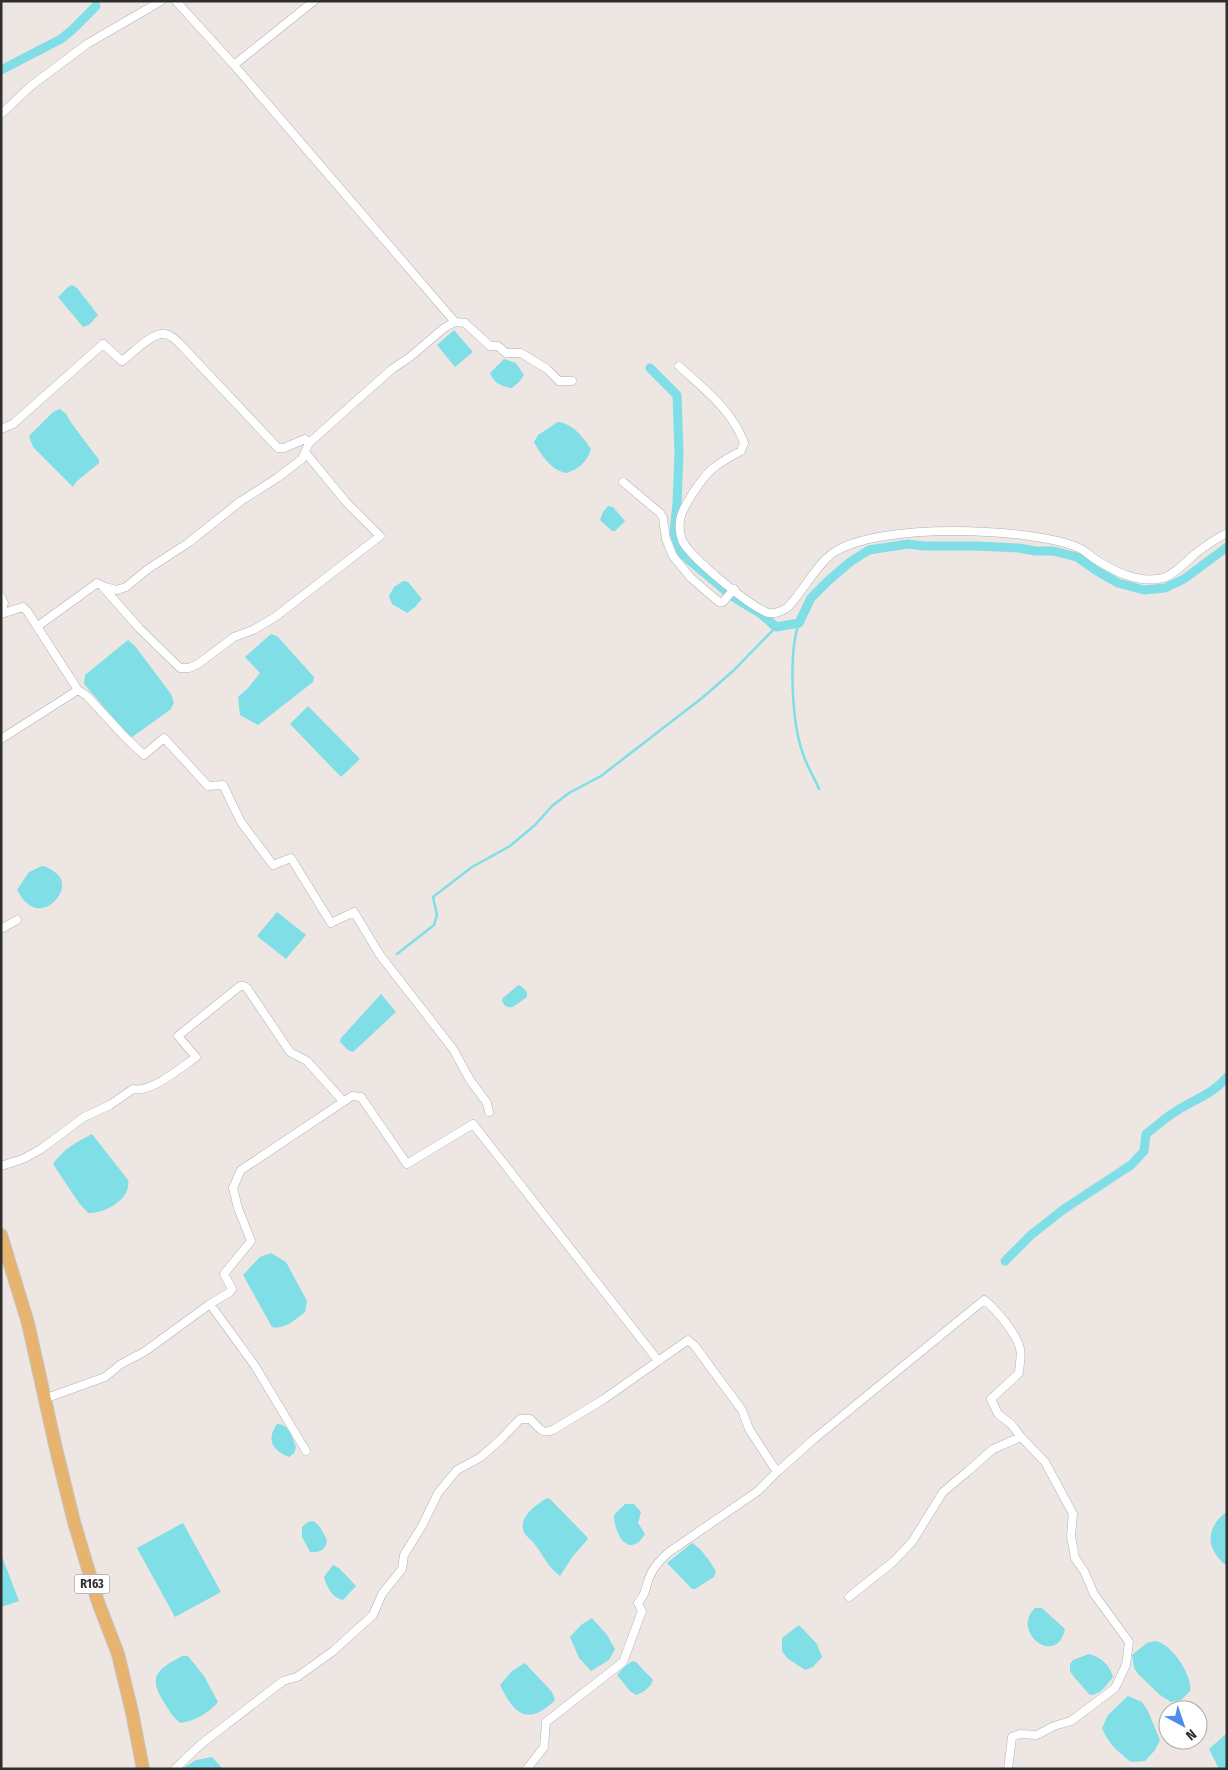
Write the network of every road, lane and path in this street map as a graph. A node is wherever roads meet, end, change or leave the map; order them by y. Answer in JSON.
{"nodes":[{"id":1,"x":161,"y":1,"type":"edge"},
{"id":2,"x":176,"y":1,"type":"edge"},
{"id":3,"x":313,"y":2,"type":"edge"},
{"id":4,"x":234,"y":65,"type":"junction"},
{"id":5,"x":1,"y":114,"type":"edge"},
{"id":6,"x":455,"y":322,"type":"junction"},
{"id":7,"x":679,"y":366,"type":"dead end"},
{"id":8,"x":572,"y":381,"type":"dead end"},
{"id":9,"x":1,"y":429,"type":"edge"},
{"id":10,"x":309,"y":443,"type":"junction"},
{"id":11,"x":306,"y":452,"type":"junction"},
{"id":12,"x":623,"y":482,"type":"dead end"},
{"id":13,"x":1227,"y":533,"type":"edge"},
{"id":14,"x":101,"y":585,"type":"junction"},
{"id":15,"x":734,"y":589,"type":"junction"},
{"id":16,"x":1,"y":598,"type":"edge"},
{"id":17,"x":1,"y":614,"type":"edge"},
{"id":18,"x":38,"y":626,"type":"junction"},
{"id":19,"x":78,"y":690,"type":"junction"},
{"id":20,"x":1,"y":738,"type":"edge"},
{"id":21,"x":17,"y":920,"type":"dead end"},
{"id":22,"x":1,"y":929,"type":"edge"},
{"id":23,"x":343,"y":1101,"type":"junction"},
{"id":24,"x":489,"y":1112,"type":"dead end"},
{"id":25,"x":1,"y":1166,"type":"edge"},
{"id":26,"x":1,"y":1235,"type":"edge"},
{"id":27,"x":210,"y":1304,"type":"junction"},
{"id":28,"x":660,"y":1360,"type":"junction"},
{"id":29,"x":44,"y":1399,"type":"junction"},
{"id":30,"x":1020,"y":1437,"type":"junction"},
{"id":31,"x":306,"y":1451,"type":"dead end"},
{"id":32,"x":777,"y":1472,"type":"junction"},
{"id":33,"x":849,"y":1597,"type":"dead end"},
{"id":34,"x":143,"y":1769,"type":"edge"},
{"id":35,"x":175,"y":1769,"type":"edge"},
{"id":36,"x":527,"y":1769,"type":"edge"},
{"id":37,"x":1008,"y":1769,"type":"edge"}],
"edges":[{"from":1,"to":5,"type":"street"},
{"from":2,"to":4,"type":"street"},
{"from":3,"to":4,"type":"street"},
{"from":4,"to":6,"type":"street"},
{"from":6,"to":8,"type":"street"},
{"from":6,"to":10,"type":"street"},
{"from":7,"to":15,"type":"street"},
{"from":9,"to":10,"type":"street"},
{"from":10,"to":11,"type":"street"},
{"from":11,"to":14,"type":"street"},
{"from":11,"to":14,"type":"street"},
{"from":12,"to":15,"type":"street"},
{"from":13,"to":15,"type":"street"},
{"from":14,"to":18,"type":"street"},
{"from":16,"to":17,"type":"street"},
{"from":17,"to":18,"type":"street"},
{"from":18,"to":19,"type":"street"},
{"from":19,"to":20,"type":"street"},
{"from":19,"to":24,"type":"street"},
{"from":21,"to":22,"type":"street"},
{"from":23,"to":25,"type":"street"},
{"from":23,"to":27,"type":"street"},
{"from":23,"to":28,"type":"street"},
{"from":26,"to":29,"type":"main road","number":"R163"},
{"from":27,"to":29,"type":"street"},
{"from":27,"to":31,"type":"street"},
{"from":28,"to":32,"type":"street"},
{"from":28,"to":35,"type":"street"},
{"from":29,"to":34,"type":"main road","number":"R163"},
{"from":30,"to":32,"type":"street"},
{"from":30,"to":33,"type":"street"},
{"from":30,"to":37,"type":"street"},
{"from":32,"to":36,"type":"street"}]}
